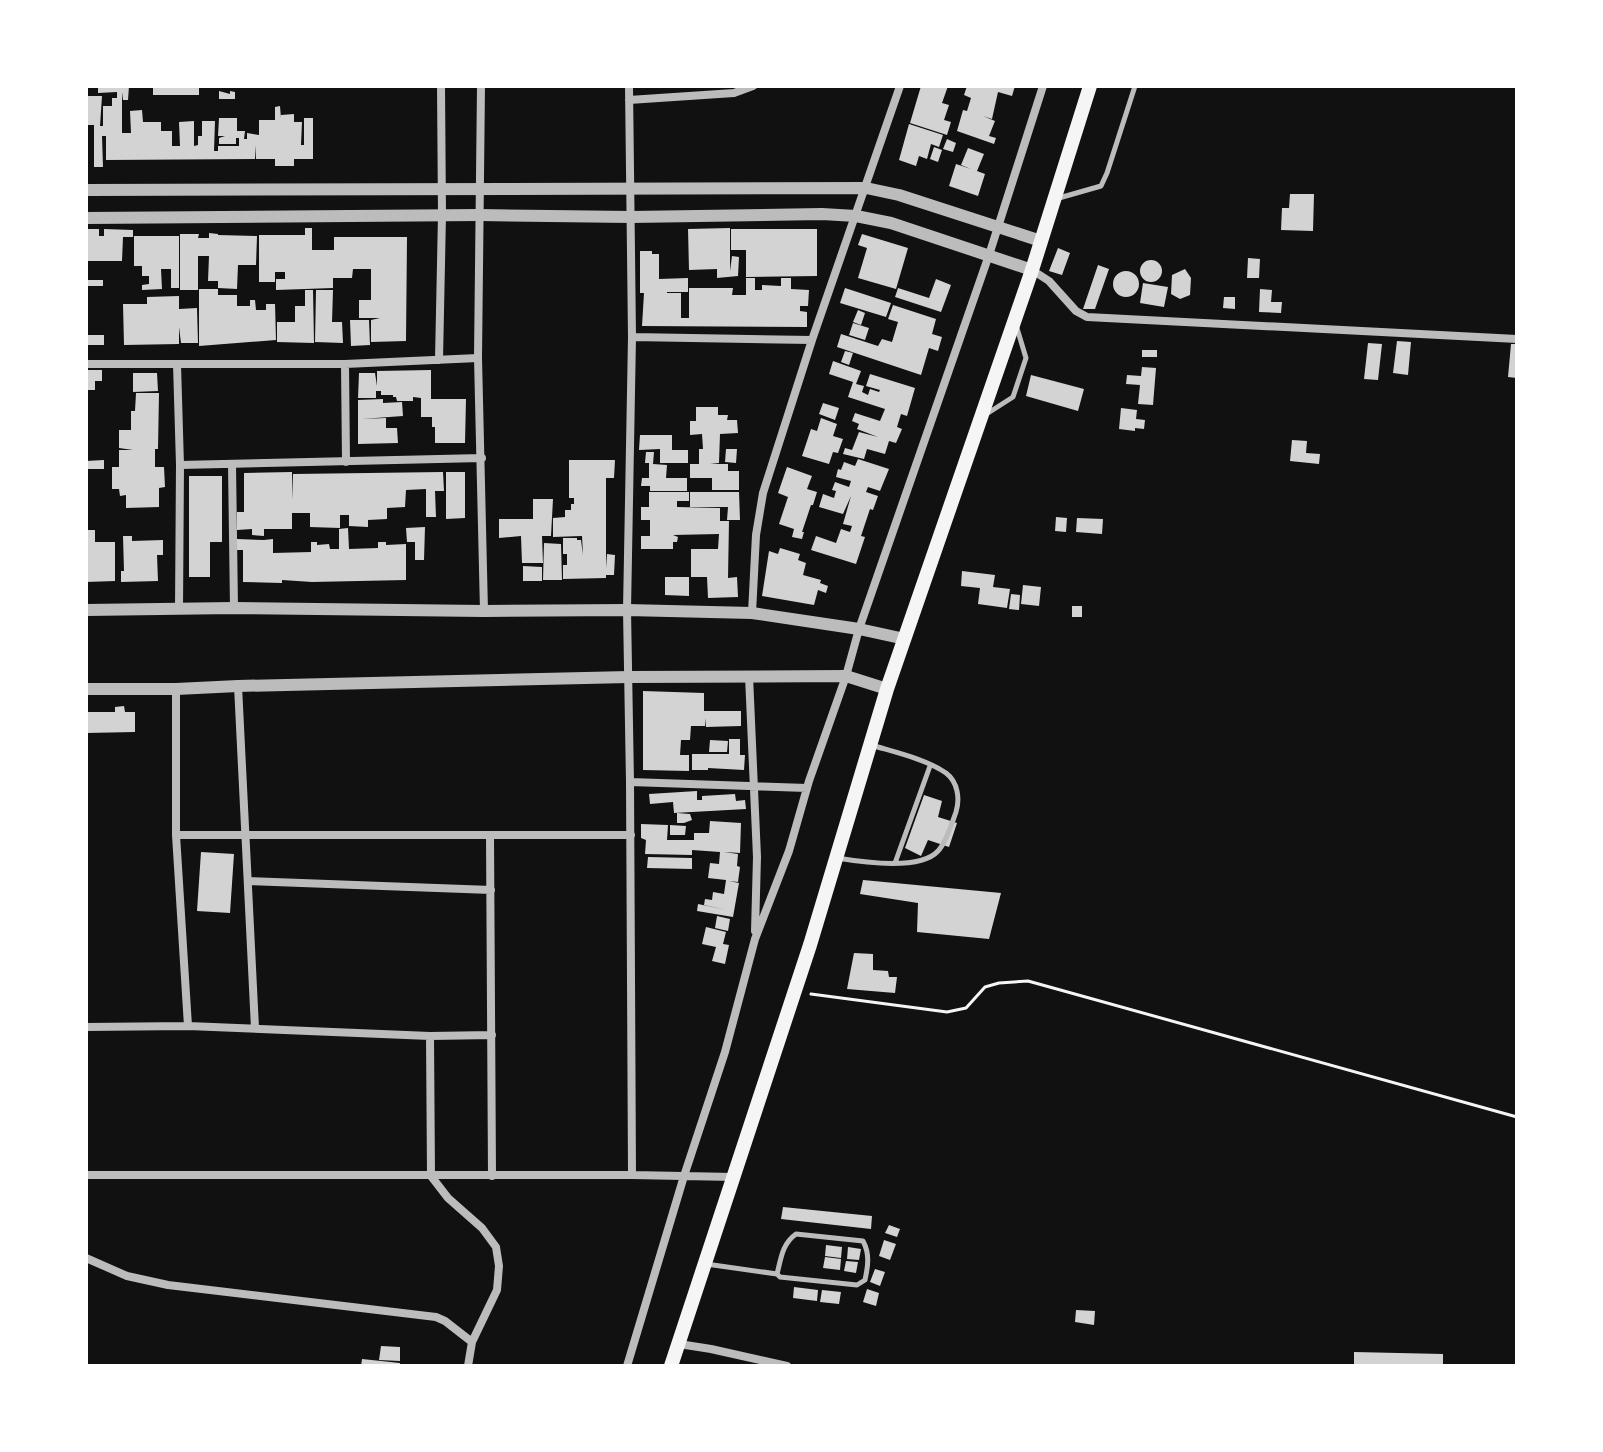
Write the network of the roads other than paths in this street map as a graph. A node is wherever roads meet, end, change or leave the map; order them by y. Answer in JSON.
{"nodes":[{"id":1,"x":441,"y":86,"type":"edge"},
{"id":2,"x":481,"y":86,"type":"edge"},
{"id":3,"x":629,"y":86,"type":"edge"},
{"id":4,"x":753,"y":86,"type":"edge"},
{"id":5,"x":900,"y":86,"type":"edge"},
{"id":6,"x":1043,"y":86,"type":"edge"},
{"id":7,"x":1090,"y":86,"type":"edge"},
{"id":8,"x":1135,"y":86,"type":"edge"},
{"id":9,"x":629,"y":100,"type":"junction"},
{"id":10,"x":442,"y":188,"type":"junction"},
{"id":11,"x":479,"y":188,"type":"junction"},
{"id":12,"x":631,"y":188,"type":"junction"},
{"id":13,"x":866,"y":188,"type":"junction"},
{"id":14,"x":86,"y":190,"type":"edge"},
{"id":15,"x":1054,"y":199,"type":"junction"},
{"id":16,"x":442,"y":215,"type":"junction"},
{"id":17,"x":479,"y":215,"type":"junction"},
{"id":18,"x":856,"y":216,"type":"junction"},
{"id":19,"x":631,"y":217,"type":"junction"},
{"id":20,"x":86,"y":218,"type":"edge"},
{"id":21,"x":998,"y":227,"type":"junction"},
{"id":22,"x":1041,"y":241,"type":"junction"},
{"id":23,"x":989,"y":255,"type":"junction"},
{"id":24,"x":1032,"y":270,"type":"junction"},
{"id":25,"x":1014,"y":320,"type":"junction"},
{"id":26,"x":632,"y":337,"type":"junction"},
{"id":27,"x":1517,"y":339,"type":"edge"},
{"id":28,"x":812,"y":340,"type":"junction"},
{"id":29,"x":478,"y":358,"type":"junction"},
{"id":30,"x":439,"y":360,"type":"junction"},
{"id":31,"x":86,"y":364,"type":"edge"},
{"id":32,"x":177,"y":364,"type":"junction"},
{"id":33,"x":345,"y":364,"type":"junction"},
{"id":34,"x":981,"y":417,"type":"junction"},
{"id":35,"x":482,"y":458,"type":"junction"},
{"id":36,"x":346,"y":462,"type":"junction"},
{"id":37,"x":232,"y":464,"type":"junction"},
{"id":38,"x":180,"y":465,"type":"junction"},
{"id":39,"x":234,"y":608,"type":"junction"},
{"id":40,"x":179,"y":609,"type":"junction"},
{"id":41,"x":86,"y":610,"type":"edge"},
{"id":42,"x":627,"y":610,"type":"junction"},
{"id":43,"x":484,"y":611,"type":"junction"},
{"id":44,"x":752,"y":613,"type":"junction"},
{"id":45,"x":859,"y":629,"type":"junction"},
{"id":46,"x":905,"y":639,"type":"junction"},
{"id":47,"x":749,"y":676,"type":"junction"},
{"id":48,"x":846,"y":676,"type":"junction"},
{"id":49,"x":629,"y":677,"type":"junction"},
{"id":50,"x":238,"y":686,"type":"junction"},
{"id":51,"x":86,"y":689,"type":"edge"},
{"id":52,"x":176,"y":689,"type":"junction"},
{"id":53,"x":887,"y":689,"type":"junction"},
{"id":54,"x":870,"y":745,"type":"junction"},
{"id":55,"x":930,"y":766,"type":"junction"},
{"id":56,"x":630,"y":782,"type":"junction"},
{"id":57,"x":753,"y":786,"type":"junction"},
{"id":58,"x":807,"y":788,"type":"junction"},
{"id":59,"x":176,"y":835,"type":"junction"},
{"id":60,"x":246,"y":835,"type":"junction"},
{"id":61,"x":490,"y":835,"type":"junction"},
{"id":62,"x":631,"y":835,"type":"junction"},
{"id":63,"x":836,"y":858,"type":"junction"},
{"id":64,"x":895,"y":863,"type":"junction"},
{"id":65,"x":248,"y":881,"type":"junction"},
{"id":66,"x":491,"y":890,"type":"junction"},
{"id":67,"x":755,"y":939,"type":"junction"},
{"id":68,"x":188,"y":1026,"type":"junction"},
{"id":69,"x":86,"y":1027,"type":"edge"},
{"id":70,"x":255,"y":1028,"type":"junction"},
{"id":71,"x":492,"y":1035,"type":"junction"},
{"id":72,"x":430,"y":1036,"type":"junction"},
{"id":73,"x":86,"y":1175,"type":"edge"},
{"id":74,"x":632,"y":1175,"type":"junction"},
{"id":75,"x":431,"y":1176,"type":"junction"},
{"id":76,"x":492,"y":1176,"type":"junction"},
{"id":77,"x":684,"y":1176,"type":"junction"},
{"id":78,"x":734,"y":1177,"type":"junction"},
{"id":79,"x":86,"y":1258,"type":"edge"},
{"id":80,"x":705,"y":1264,"type":"junction"},
{"id":81,"x":777,"y":1274,"type":"junction"},
{"id":82,"x":472,"y":1342,"type":"junction"},
{"id":83,"x":679,"y":1344,"type":"junction"},
{"id":84,"x":468,"y":1366,"type":"edge"},
{"id":85,"x":627,"y":1366,"type":"edge"},
{"id":86,"x":671,"y":1366,"type":"edge"},
{"id":87,"x":787,"y":1366,"type":"edge"}],
"edges":[{"from":1,"to":10,"type":"street"},
{"from":2,"to":11,"type":"street"},
{"from":3,"to":9,"type":"street"},
{"from":4,"to":9,"type":"street"},
{"from":5,"to":13,"type":"street"},
{"from":6,"to":21,"type":"street"},
{"from":7,"to":15,"type":"main road"},
{"from":8,"to":15,"type":"lane"},
{"from":9,"to":12,"type":"street"},
{"from":10,"to":11,"type":"street"},
{"from":10,"to":14,"type":"street"},
{"from":10,"to":16,"type":"street"},
{"from":11,"to":12,"type":"street"},
{"from":11,"to":17,"type":"street"},
{"from":12,"to":13,"type":"street"},
{"from":12,"to":19,"type":"street"},
{"from":13,"to":18,"type":"street"},
{"from":13,"to":21,"type":"street"},
{"from":15,"to":22,"type":"main road"},
{"from":16,"to":17,"type":"street"},
{"from":16,"to":20,"type":"street"},
{"from":16,"to":30,"type":"street"},
{"from":17,"to":19,"type":"street"},
{"from":17,"to":29,"type":"street"},
{"from":18,"to":19,"type":"street"},
{"from":18,"to":23,"type":"street"},
{"from":18,"to":28,"type":"street"},
{"from":19,"to":26,"type":"street"},
{"from":21,"to":22,"type":"street"},
{"from":21,"to":23,"type":"street"},
{"from":22,"to":24,"type":"main road"},
{"from":23,"to":24,"type":"street"},
{"from":23,"to":45,"type":"street"},
{"from":24,"to":25,"type":"main road"},
{"from":24,"to":27,"type":"street"},
{"from":25,"to":34,"type":"main road"},
{"from":25,"to":34,"type":"lane"},
{"from":26,"to":28,"type":"street"},
{"from":26,"to":42,"type":"street"},
{"from":28,"to":44,"type":"street"},
{"from":29,"to":30,"type":"street"},
{"from":29,"to":35,"type":"street"},
{"from":30,"to":33,"type":"street"},
{"from":31,"to":32,"type":"street"},
{"from":32,"to":33,"type":"street"},
{"from":32,"to":38,"type":"street"},
{"from":33,"to":36,"type":"street"},
{"from":34,"to":46,"type":"main road"},
{"from":35,"to":36,"type":"street"},
{"from":35,"to":43,"type":"street"},
{"from":36,"to":37,"type":"street"},
{"from":37,"to":38,"type":"street"},
{"from":37,"to":39,"type":"street"},
{"from":38,"to":40,"type":"street"},
{"from":39,"to":40,"type":"street"},
{"from":39,"to":43,"type":"street"},
{"from":40,"to":41,"type":"street"},
{"from":42,"to":43,"type":"street"},
{"from":42,"to":44,"type":"street"},
{"from":42,"to":49,"type":"street"},
{"from":44,"to":45,"type":"street"},
{"from":45,"to":46,"type":"street"},
{"from":45,"to":48,"type":"street"},
{"from":46,"to":53,"type":"main road"},
{"from":47,"to":48,"type":"street"},
{"from":47,"to":49,"type":"street"},
{"from":47,"to":57,"type":"street"},
{"from":48,"to":53,"type":"street"},
{"from":48,"to":58,"type":"street"},
{"from":49,"to":50,"type":"street"},
{"from":49,"to":56,"type":"street"},
{"from":50,"to":52,"type":"street"},
{"from":50,"to":60,"type":"street"},
{"from":51,"to":52,"type":"street"},
{"from":52,"to":59,"type":"street"},
{"from":53,"to":54,"type":"main road"},
{"from":54,"to":55,"type":"lane"},
{"from":54,"to":63,"type":"main road"},
{"from":55,"to":64,"type":"lane"},
{"from":55,"to":64,"type":"lane"},
{"from":56,"to":57,"type":"street"},
{"from":56,"to":62,"type":"street"},
{"from":57,"to":58,"type":"street"},
{"from":57,"to":67,"type":"street"},
{"from":58,"to":67,"type":"street"},
{"from":59,"to":60,"type":"street"},
{"from":59,"to":68,"type":"street"},
{"from":60,"to":61,"type":"street"},
{"from":60,"to":65,"type":"street"},
{"from":61,"to":62,"type":"street"},
{"from":61,"to":66,"type":"street"},
{"from":62,"to":74,"type":"street"},
{"from":63,"to":64,"type":"lane"},
{"from":63,"to":78,"type":"main road"},
{"from":65,"to":66,"type":"street"},
{"from":65,"to":70,"type":"street"},
{"from":66,"to":71,"type":"street"},
{"from":67,"to":77,"type":"street"},
{"from":68,"to":69,"type":"street"},
{"from":68,"to":70,"type":"street"},
{"from":70,"to":72,"type":"street"},
{"from":71,"to":72,"type":"street"},
{"from":71,"to":76,"type":"street"},
{"from":72,"to":75,"type":"street"},
{"from":73,"to":75,"type":"street"},
{"from":74,"to":76,"type":"street"},
{"from":74,"to":77,"type":"street"},
{"from":75,"to":76,"type":"street"},
{"from":75,"to":82,"type":"street"},
{"from":77,"to":78,"type":"street"},
{"from":77,"to":85,"type":"street"},
{"from":78,"to":80,"type":"main road"},
{"from":79,"to":82,"type":"street"},
{"from":80,"to":81,"type":"lane"},
{"from":80,"to":83,"type":"main road"},
{"from":81,"to":81,"type":"lane"},
{"from":82,"to":84,"type":"street"},
{"from":83,"to":86,"type":"main road"},
{"from":83,"to":87,"type":"street"}]}
